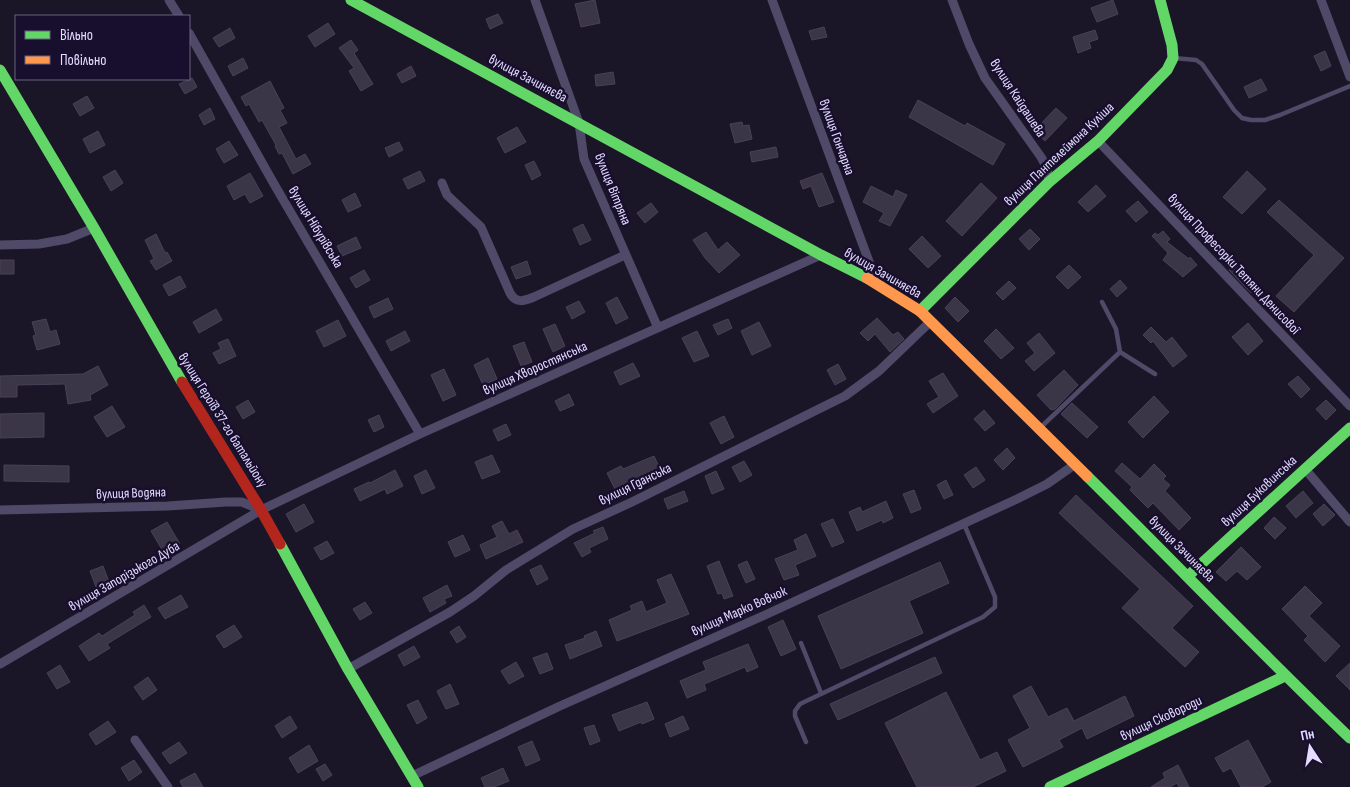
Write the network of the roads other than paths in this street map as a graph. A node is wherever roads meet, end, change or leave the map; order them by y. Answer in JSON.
{"nodes":[{"id":1,"x":169,"y":0,"type":"edge"},
{"id":2,"x":351,"y":0,"type":"edge"},
{"id":3,"x":535,"y":0,"type":"edge"},
{"id":4,"x":772,"y":0,"type":"edge"},
{"id":5,"x":952,"y":0,"type":"edge"},
{"id":6,"x":1160,"y":0,"type":"edge"},
{"id":7,"x":1321,"y":0,"type":"edge"},
{"id":8,"x":178,"y":15,"type":"edge"},
{"id":9,"x":190,"y":35,"type":"edge"},
{"id":10,"x":1173,"y":58,"type":"junction"},
{"id":11,"x":0,"y":70,"type":"edge"},
{"id":12,"x":1350,"y":77,"type":"edge"},
{"id":13,"x":1350,"y":86,"type":"edge"},
{"id":14,"x":579,"y":122,"type":"junction"},
{"id":15,"x":1098,"y":141,"type":"junction"},
{"id":16,"x":1050,"y":182,"type":"junction"},
{"id":17,"x":442,"y":183,"type":"dead end"},
{"id":18,"x":94,"y":228,"type":"junction"},
{"id":19,"x":0,"y":245,"type":"edge"},
{"id":20,"x":625,"y":255,"type":"junction"},
{"id":21,"x":821,"y":255,"type":"junction"},
{"id":22,"x":877,"y":284,"type":"junction"},
{"id":23,"x":1102,"y":302,"type":"dead end"},
{"id":24,"x":920,"y":311,"type":"junction"},
{"id":25,"x":931,"y":321,"type":"junction"},
{"id":26,"x":658,"y":328,"type":"junction"},
{"id":27,"x":1120,"y":352,"type":"junction"},
{"id":28,"x":1155,"y":374,"type":"dead end"},
{"id":29,"x":1350,"y":406,"type":"edge"},
{"id":30,"x":1350,"y":428,"type":"edge"},
{"id":31,"x":1038,"y":429,"type":"junction"},
{"id":32,"x":420,"y":434,"type":"junction"},
{"id":33,"x":1074,"y":465,"type":"junction"},
{"id":34,"x":1305,"y":469,"type":"junction"},
{"id":35,"x":0,"y":510,"type":"edge"},
{"id":36,"x":261,"y":510,"type":"junction"},
{"id":37,"x":1350,"y":522,"type":"edge"},
{"id":38,"x":964,"y":524,"type":"junction"},
{"id":39,"x":1188,"y":576,"type":"junction"},
{"id":40,"x":801,"y":643,"type":"dead end"},
{"id":41,"x":0,"y":664,"type":"edge"},
{"id":42,"x":348,"y":669,"type":"junction"},
{"id":43,"x":1285,"y":676,"type":"junction"},
{"id":44,"x":822,"y":693,"type":"junction"},
{"id":45,"x":1350,"y":738,"type":"edge"},
{"id":46,"x":135,"y":740,"type":"dead end"},
{"id":47,"x":806,"y":742,"type":"dead end"},
{"id":48,"x":412,"y":776,"type":"junction"},
{"id":49,"x":168,"y":787,"type":"edge"},
{"id":50,"x":418,"y":787,"type":"edge"},
{"id":51,"x":1050,"y":787,"type":"edge"}],
"edges":[{"from":1,"to":8,"type":"street"},
{"from":2,"to":14,"type":"street","name":"вулиця Зачиняєва"},
{"from":3,"to":14,"type":"street","name":"вулиця Вітряна"},
{"from":4,"to":22,"type":"street","name":"вулиця Гончарна"},
{"from":5,"to":16,"type":"street","name":"вулиця Кайдашева"},
{"from":6,"to":10,"type":"street"},
{"from":7,"to":12,"type":"street"},
{"from":9,"to":32,"type":"street","name":"вулиця Нібурівська"},
{"from":10,"to":13,"type":"lane"},
{"from":10,"to":15,"type":"street","name":"вулиця Пантелеймона Куліша"},
{"from":11,"to":18,"type":"street","name":"вулиця Героїв 37-го батальйону"},
{"from":14,"to":20,"type":"street","name":"вулиця Вітряна"},
{"from":14,"to":21,"type":"street","name":"вулиця Зачиняєва"},
{"from":15,"to":16,"type":"street","name":"вулиця Пантелеймона Куліша"},
{"from":15,"to":29,"type":"street","name":"вулиця Професорки Тетяни Денисової"},
{"from":16,"to":24,"type":"street","name":"вулиця Пантелеймона Куліша"},
{"from":17,"to":20,"type":"street"},
{"from":18,"to":19,"type":"street"},
{"from":18,"to":36,"type":"street","name":"вулиця Героїв 37-го батальйону"},
{"from":20,"to":26,"type":"street","name":"вулиця Вітряна"},
{"from":21,"to":22,"type":"street","name":"вулиця Зачиняєва"},
{"from":21,"to":26,"type":"street","name":"вулиця Хворостянська"},
{"from":22,"to":24,"type":"street","name":"вулиця Зачиняєва"},
{"from":23,"to":27,"type":"lane"},
{"from":24,"to":25,"type":"street","name":"вулиця Зачиняєва"},
{"from":25,"to":31,"type":"street","name":"вулиця Зачиняєва"},
{"from":25,"to":42,"type":"street","name":"вулиця Гданська"},
{"from":26,"to":32,"type":"street","name":"вулиця Хворостянська"},
{"from":27,"to":28,"type":"lane"},
{"from":27,"to":31,"type":"lane"},
{"from":30,"to":34,"type":"street","name":"вулиця Буковинська"},
{"from":31,"to":33,"type":"street","name":"вулиця Зачиняєва"},
{"from":32,"to":36,"type":"street","name":"вулиця Хворостянська"},
{"from":33,"to":38,"type":"street","name":"вулиця Марко Вовчок"},
{"from":33,"to":39,"type":"street","name":"вулиця Зачиняєва"},
{"from":34,"to":37,"type":"street"},
{"from":34,"to":39,"type":"street","name":"вулиця Буковинська"},
{"from":35,"to":36,"type":"street","name":"вулиця Водяна"},
{"from":36,"to":41,"type":"street","name":"вулиця Запорізького Дуба"},
{"from":36,"to":42,"type":"street","name":"вулиця Героїв 37-го батальйону"},
{"from":38,"to":44,"type":"lane"},
{"from":38,"to":48,"type":"street","name":"вулиця Марко Вовчок"},
{"from":39,"to":43,"type":"street","name":"вулиця Зачиняєва"},
{"from":40,"to":44,"type":"lane"},
{"from":42,"to":48,"type":"street","name":"вулиця Героїв 37-го батальйону"},
{"from":43,"to":45,"type":"street","name":"вулиця Зачиняєва"},
{"from":43,"to":51,"type":"street","name":"вулиця Сковороди"},
{"from":44,"to":47,"type":"lane"},
{"from":46,"to":49,"type":"street"},
{"from":48,"to":50,"type":"street","name":"вулиця Героїв 37-го батальйону"}]}
